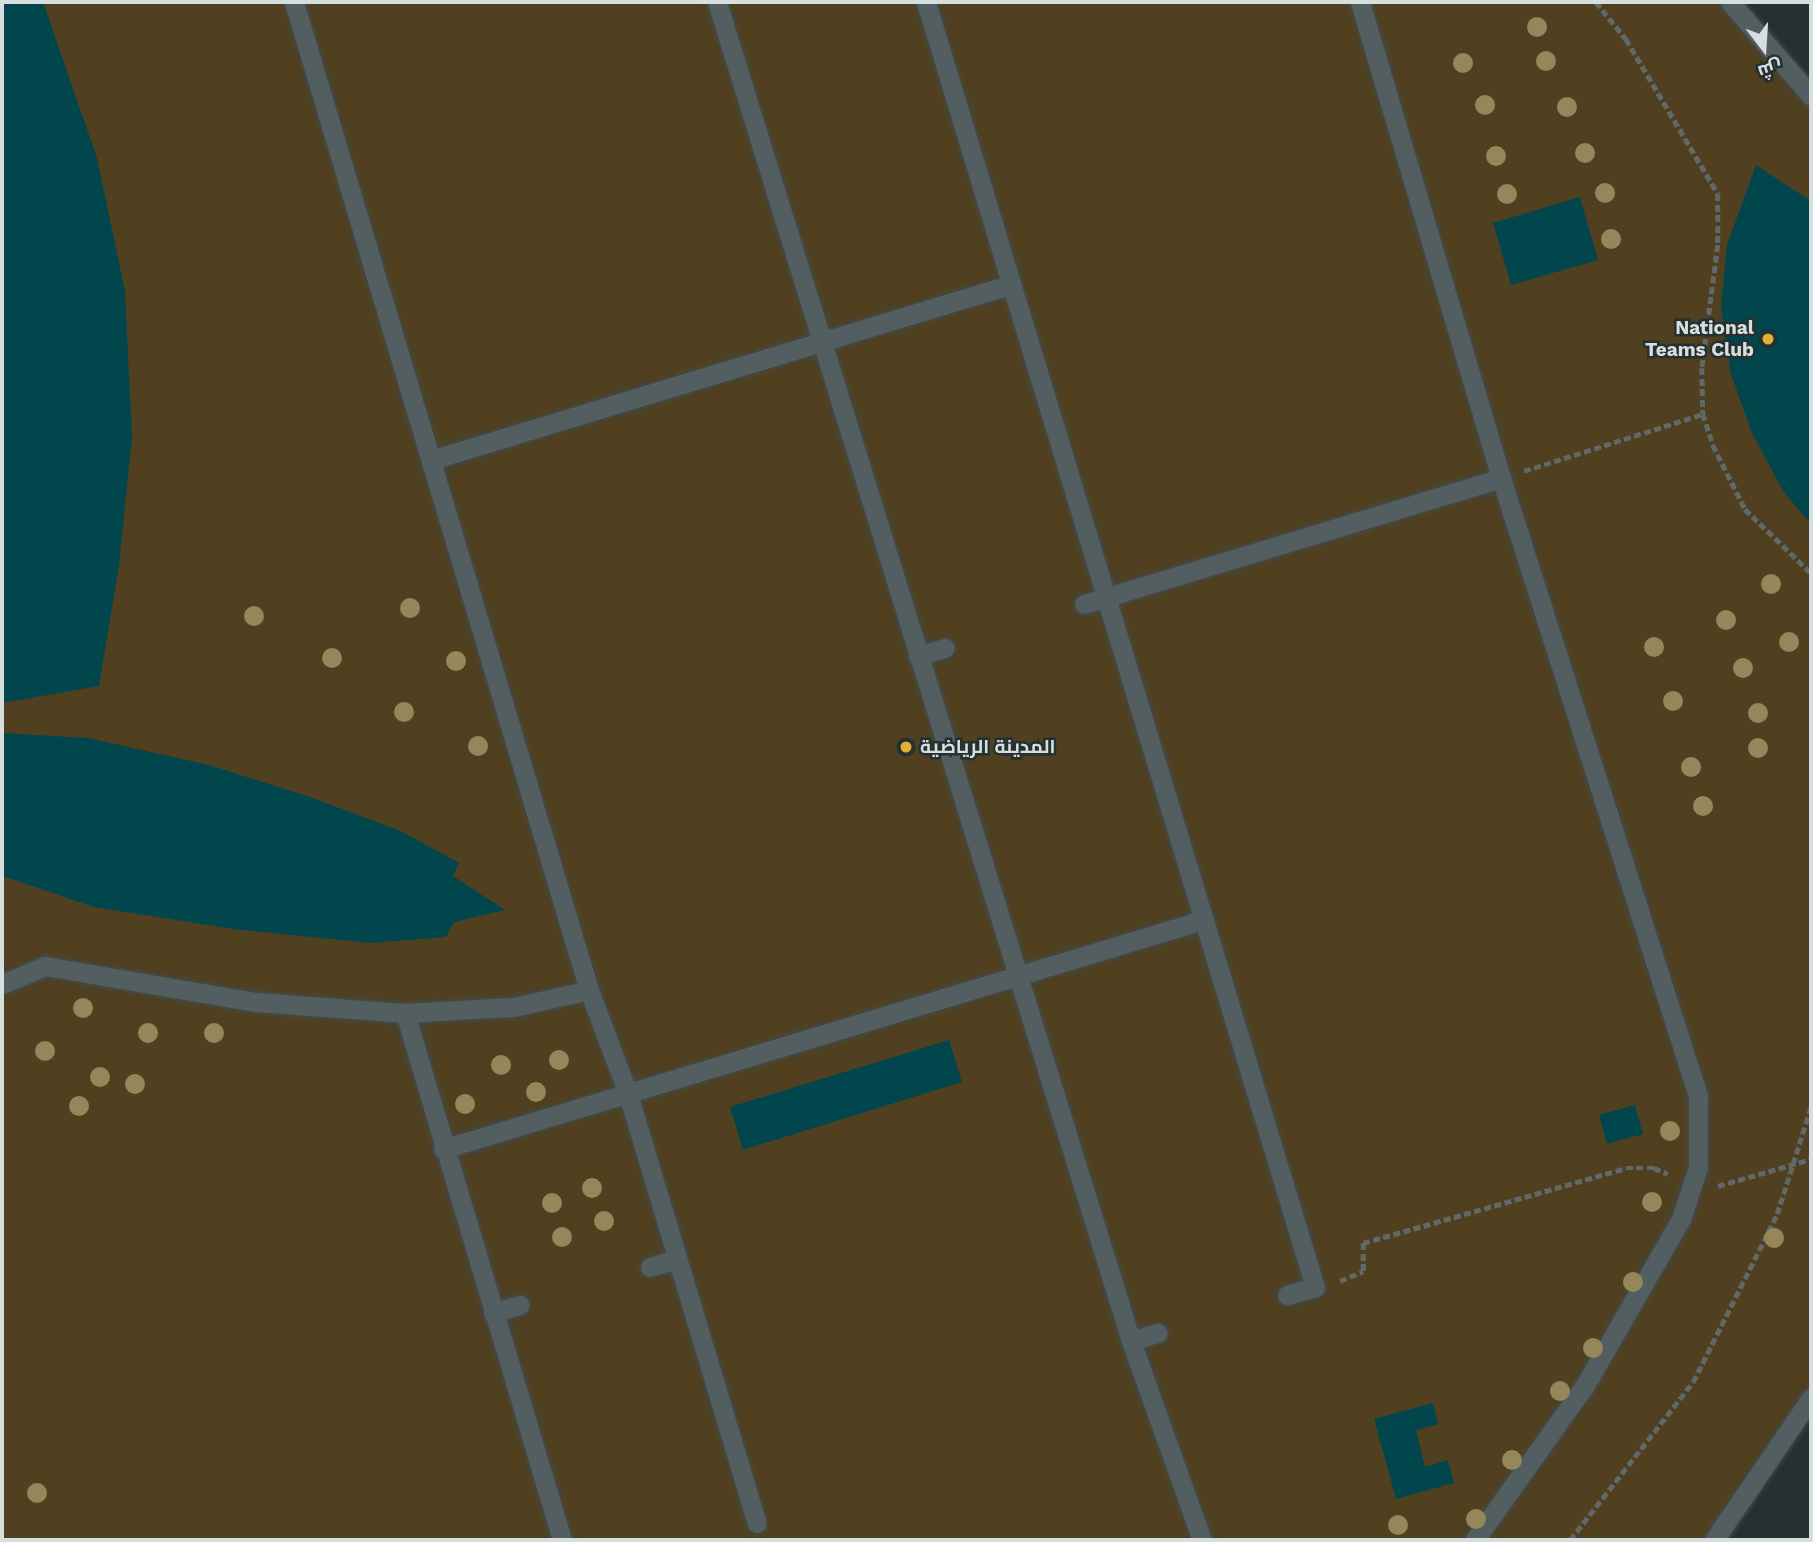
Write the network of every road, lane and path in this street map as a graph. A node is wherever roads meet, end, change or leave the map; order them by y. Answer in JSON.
{"nodes":[{"id":1,"x":294,"y":2,"type":"edge"},
{"id":2,"x":717,"y":2,"type":"edge"},
{"id":3,"x":926,"y":2,"type":"edge"},
{"id":4,"x":1360,"y":2,"type":"edge"},
{"id":5,"x":1596,"y":2,"type":"edge"},
{"id":6,"x":1730,"y":2,"type":"edge"},
{"id":7,"x":1811,"y":96,"type":"edge"},
{"id":8,"x":1009,"y":285,"type":"junction"},
{"id":9,"x":821,"y":341,"type":"junction"},
{"id":10,"x":1703,"y":414,"type":"junction"},
{"id":11,"x":430,"y":460,"type":"junction"},
{"id":12,"x":1501,"y":478,"type":"junction"},
{"id":13,"x":1811,"y":573,"type":"edge"},
{"id":14,"x":1104,"y":598,"type":"junction"},
{"id":15,"x":1084,"y":604,"type":"dead end"},
{"id":16,"x":945,"y":648,"type":"dead end"},
{"id":17,"x":918,"y":656,"type":"junction"},
{"id":18,"x":1203,"y":920,"type":"junction"},
{"id":19,"x":1018,"y":976,"type":"junction"},
{"id":20,"x":2,"y":984,"type":"edge"},
{"id":21,"x":589,"y":990,"type":"junction"},
{"id":22,"x":405,"y":1013,"type":"junction"},
{"id":23,"x":628,"y":1094,"type":"junction"},
{"id":24,"x":1811,"y":1107,"type":"edge"},
{"id":25,"x":443,"y":1149,"type":"junction"},
{"id":26,"x":1811,"y":1159,"type":"edge"},
{"id":27,"x":1792,"y":1168,"type":"junction"},
{"id":28,"x":1690,"y":1193,"type":"junction"},
{"id":29,"x":677,"y":1259,"type":"junction"},
{"id":30,"x":650,"y":1267,"type":"dead end"},
{"id":31,"x":1315,"y":1287,"type":"junction"},
{"id":32,"x":1287,"y":1295,"type":"dead end"},
{"id":33,"x":520,"y":1305,"type":"dead end"},
{"id":34,"x":493,"y":1313,"type":"junction"},
{"id":35,"x":1158,"y":1333,"type":"dead end"},
{"id":36,"x":1131,"y":1341,"type":"junction"},
{"id":37,"x":1811,"y":1398,"type":"edge"},
{"id":38,"x":757,"y":1523,"type":"dead end"},
{"id":39,"x":562,"y":1540,"type":"edge"},
{"id":40,"x":1202,"y":1540,"type":"edge"},
{"id":41,"x":1475,"y":1540,"type":"edge"},
{"id":42,"x":1570,"y":1540,"type":"edge"},
{"id":43,"x":1714,"y":1540,"type":"edge"}],
"edges":[{"from":1,"to":11,"type":"lane"},
{"from":2,"to":9,"type":"lane"},
{"from":3,"to":8,"type":"lane"},
{"from":4,"to":12,"type":"lane"},
{"from":5,"to":10,"type":"path"},
{"from":6,"to":7,"type":"lane"},
{"from":8,"to":9,"type":"lane"},
{"from":8,"to":14,"type":"lane"},
{"from":9,"to":11,"type":"lane"},
{"from":9,"to":17,"type":"lane"},
{"from":10,"to":12,"type":"path"},
{"from":10,"to":13,"type":"path"},
{"from":11,"to":21,"type":"lane"},
{"from":12,"to":14,"type":"lane"},
{"from":12,"to":28,"type":"lane"},
{"from":14,"to":15,"type":"lane"},
{"from":14,"to":18,"type":"lane"},
{"from":16,"to":17,"type":"lane"},
{"from":17,"to":19,"type":"lane"},
{"from":18,"to":19,"type":"lane"},
{"from":18,"to":31,"type":"lane"},
{"from":19,"to":23,"type":"lane"},
{"from":19,"to":36,"type":"lane"},
{"from":20,"to":22,"type":"lane"},
{"from":21,"to":22,"type":"lane"},
{"from":21,"to":23,"type":"lane"},
{"from":22,"to":25,"type":"lane"},
{"from":23,"to":25,"type":"lane"},
{"from":23,"to":29,"type":"lane"},
{"from":24,"to":27,"type":"path"},
{"from":25,"to":34,"type":"lane"},
{"from":26,"to":27,"type":"path"},
{"from":27,"to":28,"type":"path"},
{"from":27,"to":42,"type":"path"},
{"from":28,"to":31,"type":"path"},
{"from":28,"to":41,"type":"lane"},
{"from":29,"to":30,"type":"lane"},
{"from":29,"to":38,"type":"lane"},
{"from":31,"to":32,"type":"lane"},
{"from":33,"to":34,"type":"lane"},
{"from":34,"to":39,"type":"lane"},
{"from":35,"to":36,"type":"lane"},
{"from":36,"to":40,"type":"lane"},
{"from":37,"to":43,"type":"lane"}]}
